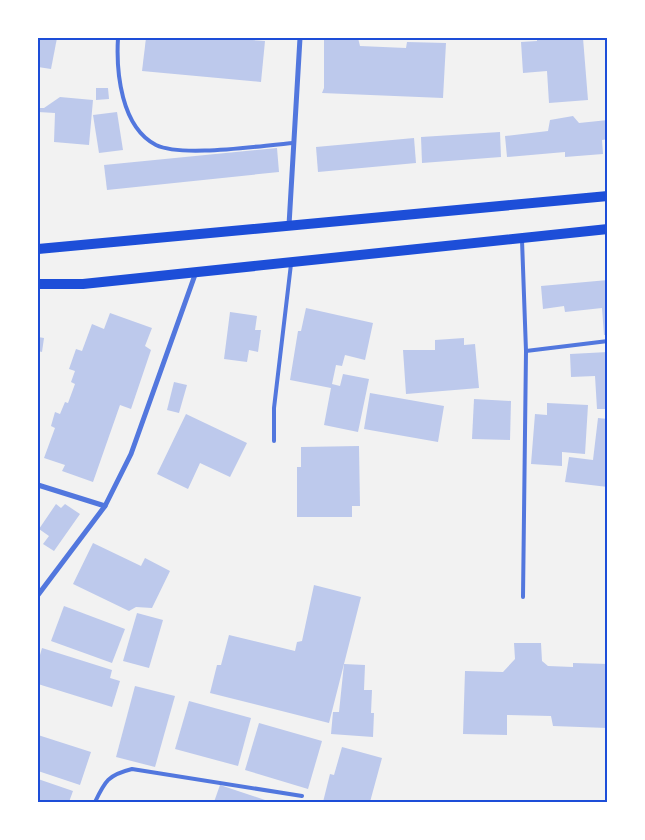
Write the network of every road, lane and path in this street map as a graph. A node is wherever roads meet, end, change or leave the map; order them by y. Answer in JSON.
{"nodes":[{"id":1,"x":118,"y":38,"type":"edge"},
{"id":2,"x":300,"y":38,"type":"edge"},
{"id":3,"x":294,"y":143,"type":"junction"},
{"id":4,"x":608,"y":196,"type":"edge"},
{"id":5,"x":288,"y":226,"type":"junction"},
{"id":6,"x":608,"y":229,"type":"edge"},
{"id":7,"x":522,"y":238,"type":"junction"},
{"id":8,"x":38,"y":249,"type":"edge"},
{"id":9,"x":292,"y":262,"type":"junction"},
{"id":10,"x":196,"y":272,"type":"junction"},
{"id":11,"x":38,"y":284,"type":"edge"},
{"id":12,"x":608,"y":341,"type":"edge"},
{"id":13,"x":526,"y":351,"type":"junction"},
{"id":14,"x":274,"y":441,"type":"dead end"},
{"id":15,"x":38,"y":485,"type":"edge"},
{"id":16,"x":105,"y":506,"type":"junction"},
{"id":17,"x":38,"y":595,"type":"edge"},
{"id":18,"x":523,"y":597,"type":"dead end"},
{"id":19,"x":302,"y":796,"type":"dead end"},
{"id":20,"x":95,"y":802,"type":"edge"}],
"edges":[{"from":1,"to":3,"type":"lane"},
{"from":2,"to":3,"type":"street"},
{"from":3,"to":5,"type":"street"},
{"from":4,"to":5,"type":"main road"},
{"from":5,"to":8,"type":"main road"},
{"from":6,"to":7,"type":"main road"},
{"from":7,"to":9,"type":"main road"},
{"from":7,"to":13,"type":"lane"},
{"from":9,"to":10,"type":"main road"},
{"from":9,"to":14,"type":"lane"},
{"from":10,"to":11,"type":"main road"},
{"from":10,"to":16,"type":"street"},
{"from":12,"to":13,"type":"lane"},
{"from":13,"to":18,"type":"lane"},
{"from":15,"to":16,"type":"street"},
{"from":16,"to":17,"type":"street"},
{"from":19,"to":20,"type":"lane"}]}
